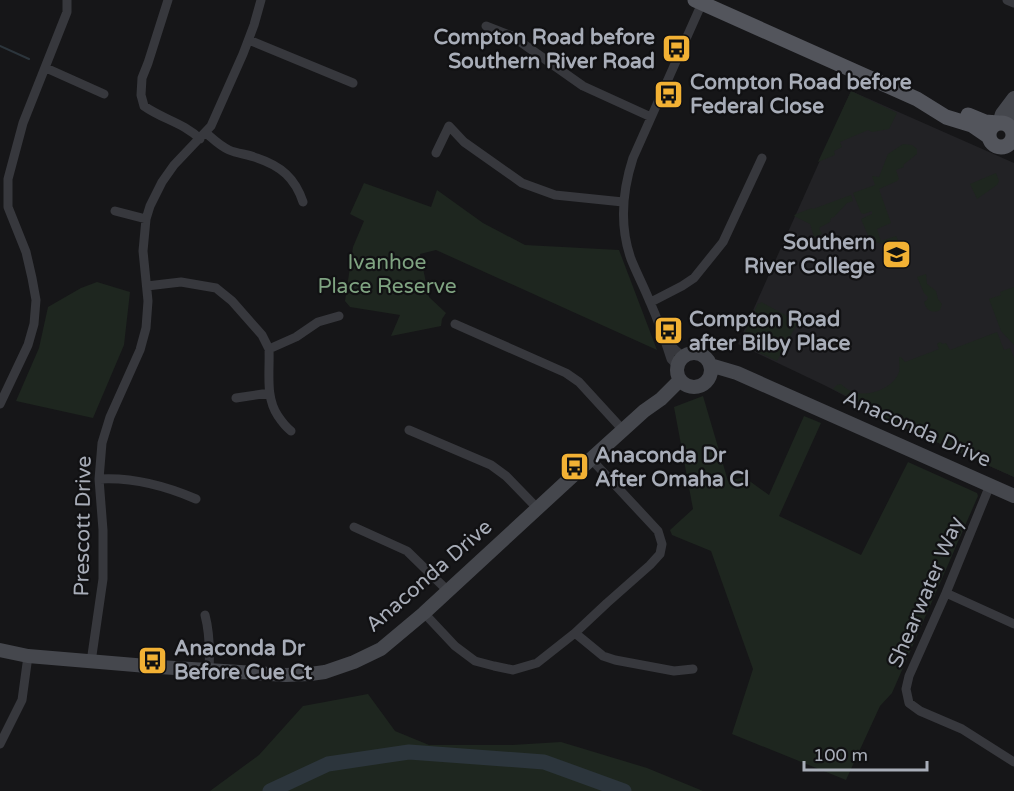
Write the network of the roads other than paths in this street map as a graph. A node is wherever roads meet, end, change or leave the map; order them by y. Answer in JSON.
{"nodes":[{"id":1,"x":67,"y":0,"type":"edge"},
{"id":2,"x":168,"y":0,"type":"edge"},
{"id":3,"x":261,"y":0,"type":"edge"},
{"id":4,"x":1007,"y":0,"type":"edge"},
{"id":5,"x":698,"y":2,"type":"edge"},
{"id":6,"x":1014,"y":3,"type":"edge"},
{"id":7,"x":486,"y":26,"type":"dead end"},
{"id":8,"x":249,"y":40,"type":"junction"},
{"id":9,"x":46,"y":68,"type":"junction"},
{"id":10,"x":353,"y":83,"type":"dead end"},
{"id":11,"x":104,"y":94,"type":"dead end"},
{"id":12,"x":1014,"y":98,"type":"edge"},
{"id":13,"x":917,"y":99,"type":"junction"},
{"id":14,"x":1014,"y":106,"type":"edge"},
{"id":15,"x":651,"y":117,"type":"junction"},
{"id":16,"x":1008,"y":133,"type":"edge"},
{"id":17,"x":203,"y":136,"type":"junction"},
{"id":18,"x":436,"y":153,"type":"dead end"},
{"id":19,"x":762,"y":158,"type":"dead end"},
{"id":20,"x":303,"y":202,"type":"dead end"},
{"id":21,"x":623,"y":202,"type":"junction"},
{"id":22,"x":4,"y":208,"type":"edge"},
{"id":23,"x":115,"y":211,"type":"dead end"},
{"id":24,"x":146,"y":219,"type":"junction"},
{"id":25,"x":147,"y":286,"type":"junction"},
{"id":26,"x":651,"y":302,"type":"junction"},
{"id":27,"x":339,"y":316,"type":"dead end"},
{"id":28,"x":455,"y":324,"type":"dead end"},
{"id":29,"x":269,"y":350,"type":"junction"},
{"id":30,"x":681,"y":361,"type":"junction"},
{"id":31,"x":711,"y":370,"type":"junction"},
{"id":32,"x":685,"y":384,"type":"junction"},
{"id":33,"x":269,"y":393,"type":"junction"},
{"id":34,"x":236,"y":398,"type":"dead end"},
{"id":35,"x":0,"y":404,"type":"edge"},
{"id":36,"x":410,"y":430,"type":"dead end"},
{"id":37,"x":623,"y":430,"type":"junction"},
{"id":38,"x":291,"y":432,"type":"dead end"},
{"id":39,"x":591,"y":459,"type":"junction"},
{"id":40,"x":99,"y":479,"type":"junction"},
{"id":41,"x":990,"y":485,"type":"junction"},
{"id":42,"x":1014,"y":496,"type":"edge"},
{"id":43,"x":196,"y":499,"type":"dead end"},
{"id":44,"x":538,"y":509,"type":"junction"},
{"id":45,"x":354,"y":527,"type":"dead end"},
{"id":46,"x":448,"y":591,"type":"junction"},
{"id":47,"x":946,"y":593,"type":"junction"},
{"id":48,"x":424,"y":613,"type":"junction"},
{"id":49,"x":205,"y":615,"type":"dead end"},
{"id":50,"x":1014,"y":624,"type":"edge"},
{"id":51,"x":575,"y":633,"type":"junction"},
{"id":52,"x":0,"y":650,"type":"edge"},
{"id":53,"x":28,"y":656,"type":"junction"},
{"id":54,"x":91,"y":662,"type":"junction"},
{"id":55,"x":693,"y":669,"type":"dead end"},
{"id":56,"x":209,"y":670,"type":"junction"},
{"id":57,"x":0,"y":744,"type":"edge"},
{"id":58,"x":1014,"y":762,"type":"edge"}],
"edges":[{"from":1,"to":9,"type":"street"},
{"from":2,"to":17,"type":"street"},
{"from":3,"to":8,"type":"street","name":"Prescott Drive"},
{"from":4,"to":6,"type":"street"},
{"from":5,"to":13,"type":"main road"},
{"from":5,"to":15,"type":"street"},
{"from":7,"to":15,"type":"street"},
{"from":8,"to":10,"type":"street"},
{"from":8,"to":17,"type":"street","name":"Prescott Drive"},
{"from":9,"to":11,"type":"street"},
{"from":9,"to":22,"type":"street"},
{"from":12,"to":16,"type":"main road"},
{"from":13,"to":16,"type":"main road"},
{"from":13,"to":16,"type":"main road"},
{"from":14,"to":16,"type":"main road"},
{"from":15,"to":21,"type":"street"},
{"from":17,"to":20,"type":"street"},
{"from":17,"to":24,"type":"street","name":"Prescott Drive"},
{"from":18,"to":21,"type":"street"},
{"from":19,"to":26,"type":"street"},
{"from":21,"to":26,"type":"street"},
{"from":22,"to":35,"type":"street"},
{"from":23,"to":24,"type":"street"},
{"from":24,"to":25,"type":"street","name":"Prescott Drive"},
{"from":25,"to":29,"type":"street"},
{"from":25,"to":40,"type":"street","name":"Prescott Drive"},
{"from":26,"to":30,"type":"street"},
{"from":27,"to":29,"type":"street"},
{"from":28,"to":37,"type":"street"},
{"from":29,"to":33,"type":"street"},
{"from":30,"to":31,"type":"main road","name":"Anaconda Drive"},
{"from":30,"to":32,"type":"main road"},
{"from":31,"to":32,"type":"main road","name":"Anaconda Drive"},
{"from":31,"to":41,"type":"main road","name":"Anaconda Drive"},
{"from":32,"to":37,"type":"main road","name":"Anaconda Drive"},
{"from":33,"to":34,"type":"street"},
{"from":33,"to":38,"type":"street"},
{"from":36,"to":44,"type":"street"},
{"from":37,"to":39,"type":"main road","name":"Anaconda Drive"},
{"from":39,"to":44,"type":"main road","name":"Anaconda Drive"},
{"from":39,"to":51,"type":"street"},
{"from":40,"to":43,"type":"street"},
{"from":40,"to":54,"type":"street","name":"Prescott Drive"},
{"from":41,"to":42,"type":"main road","name":"Anaconda Drive"},
{"from":41,"to":47,"type":"street","name":"Shearwater Way"},
{"from":44,"to":46,"type":"main road","name":"Anaconda Drive"},
{"from":45,"to":46,"type":"street"},
{"from":46,"to":48,"type":"main road","name":"Anaconda Drive"},
{"from":47,"to":50,"type":"street"},
{"from":47,"to":58,"type":"street","name":"Shearwater Way"},
{"from":48,"to":51,"type":"street"},
{"from":48,"to":56,"type":"main road","name":"Anaconda Drive"},
{"from":49,"to":56,"type":"street"},
{"from":51,"to":55,"type":"street"},
{"from":52,"to":53,"type":"main road","name":"Anaconda Drive"},
{"from":53,"to":54,"type":"main road","name":"Anaconda Drive"},
{"from":53,"to":57,"type":"street"},
{"from":54,"to":56,"type":"main road","name":"Anaconda Drive"}]}
